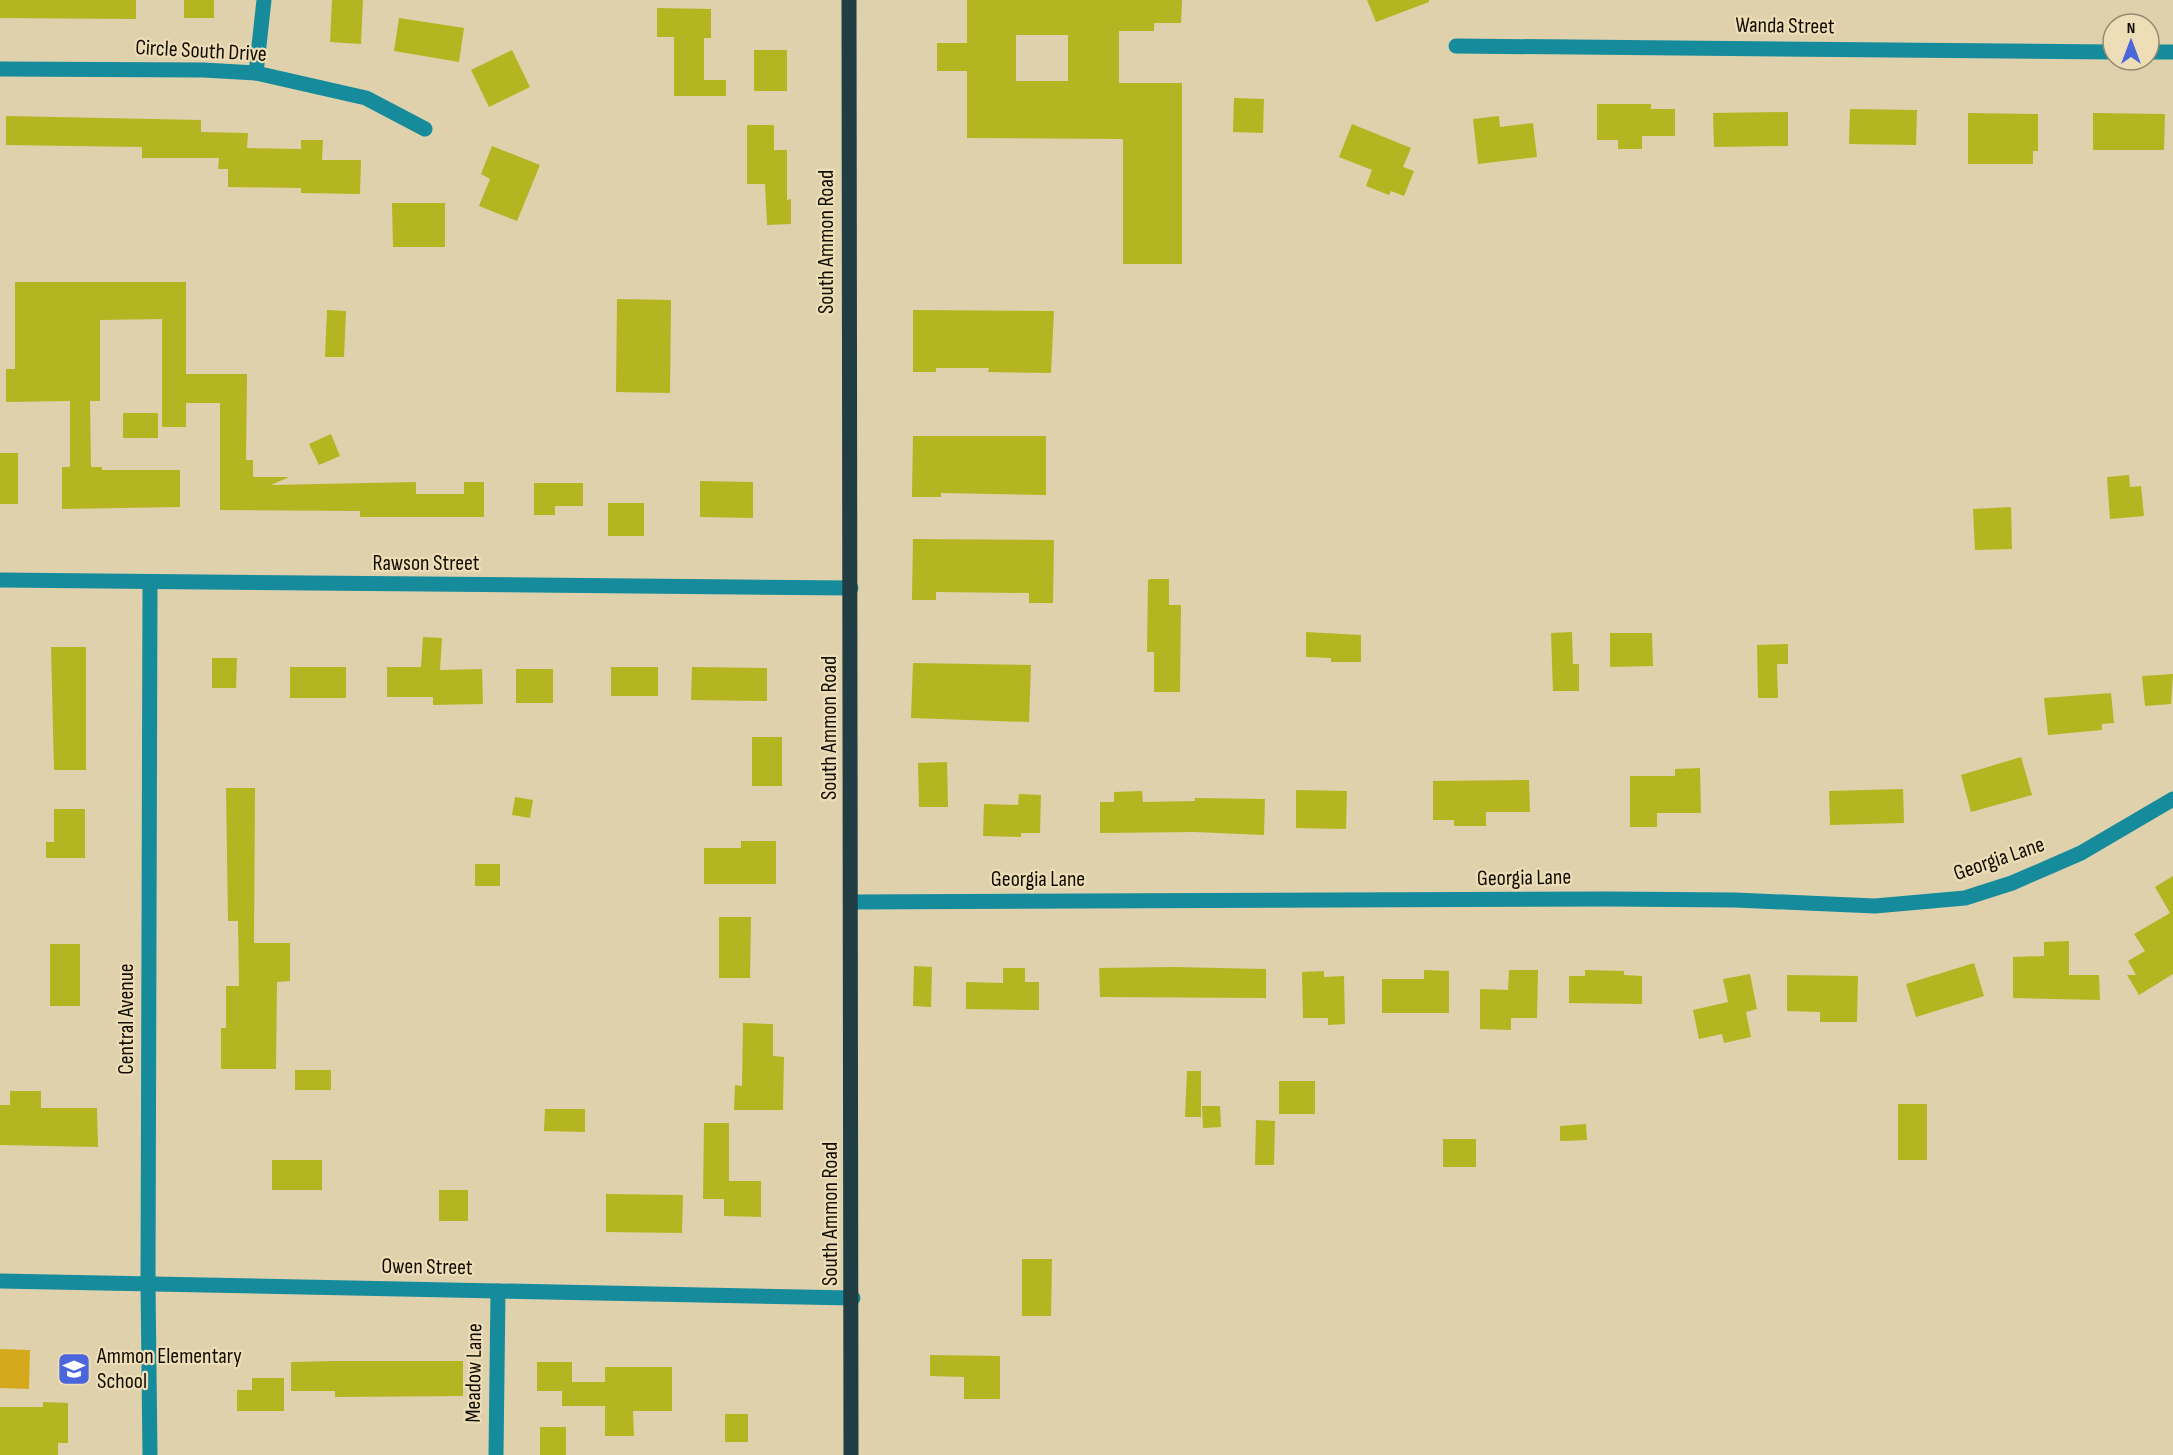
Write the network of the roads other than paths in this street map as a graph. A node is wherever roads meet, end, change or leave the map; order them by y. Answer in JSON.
{"nodes":[{"id":1,"x":264,"y":0,"type":"edge"},
{"id":2,"x":849,"y":0,"type":"edge"},
{"id":3,"x":1456,"y":46,"type":"dead end"},
{"id":4,"x":2101,"y":52,"type":"edge"},
{"id":5,"x":0,"y":69,"type":"edge"},
{"id":6,"x":256,"y":73,"type":"junction"},
{"id":7,"x":425,"y":129,"type":"dead end"},
{"id":8,"x":0,"y":580,"type":"edge"},
{"id":9,"x":150,"y":583,"type":"junction"},
{"id":10,"x":851,"y":588,"type":"junction"},
{"id":11,"x":2173,"y":799,"type":"edge"},
{"id":12,"x":852,"y":902,"type":"junction"},
{"id":13,"x":0,"y":1281,"type":"edge"},
{"id":14,"x":148,"y":1284,"type":"junction"},
{"id":15,"x":498,"y":1291,"type":"junction"},
{"id":16,"x":853,"y":1298,"type":"junction"},
{"id":17,"x":150,"y":1455,"type":"edge"},
{"id":18,"x":496,"y":1455,"type":"edge"},
{"id":19,"x":851,"y":1455,"type":"edge"}],
"edges":[{"from":1,"to":6,"type":"street"},
{"from":2,"to":10,"type":"main road","name":"South Ammon Road"},
{"from":3,"to":4,"type":"street","name":"Wanda Street"},
{"from":5,"to":6,"type":"street","name":"Circle South Drive"},
{"from":6,"to":7,"type":"street","name":"Circle South Drive"},
{"from":8,"to":9,"type":"street","name":"Rawson Street"},
{"from":9,"to":10,"type":"street","name":"Rawson Street"},
{"from":9,"to":14,"type":"street","name":"Central Avenue"},
{"from":10,"to":12,"type":"main road","name":"South Ammon Road"},
{"from":11,"to":12,"type":"street","name":"Georgia Lane"},
{"from":12,"to":16,"type":"main road","name":"South Ammon Road"},
{"from":13,"to":14,"type":"street","name":"Owen Street"},
{"from":14,"to":15,"type":"street","name":"Owen Street"},
{"from":14,"to":17,"type":"street","name":"Central Avenue"},
{"from":15,"to":16,"type":"street","name":"Owen Street"},
{"from":15,"to":18,"type":"street","name":"Meadow Lane"},
{"from":16,"to":19,"type":"main road","name":"South Ammon Road"}]}
